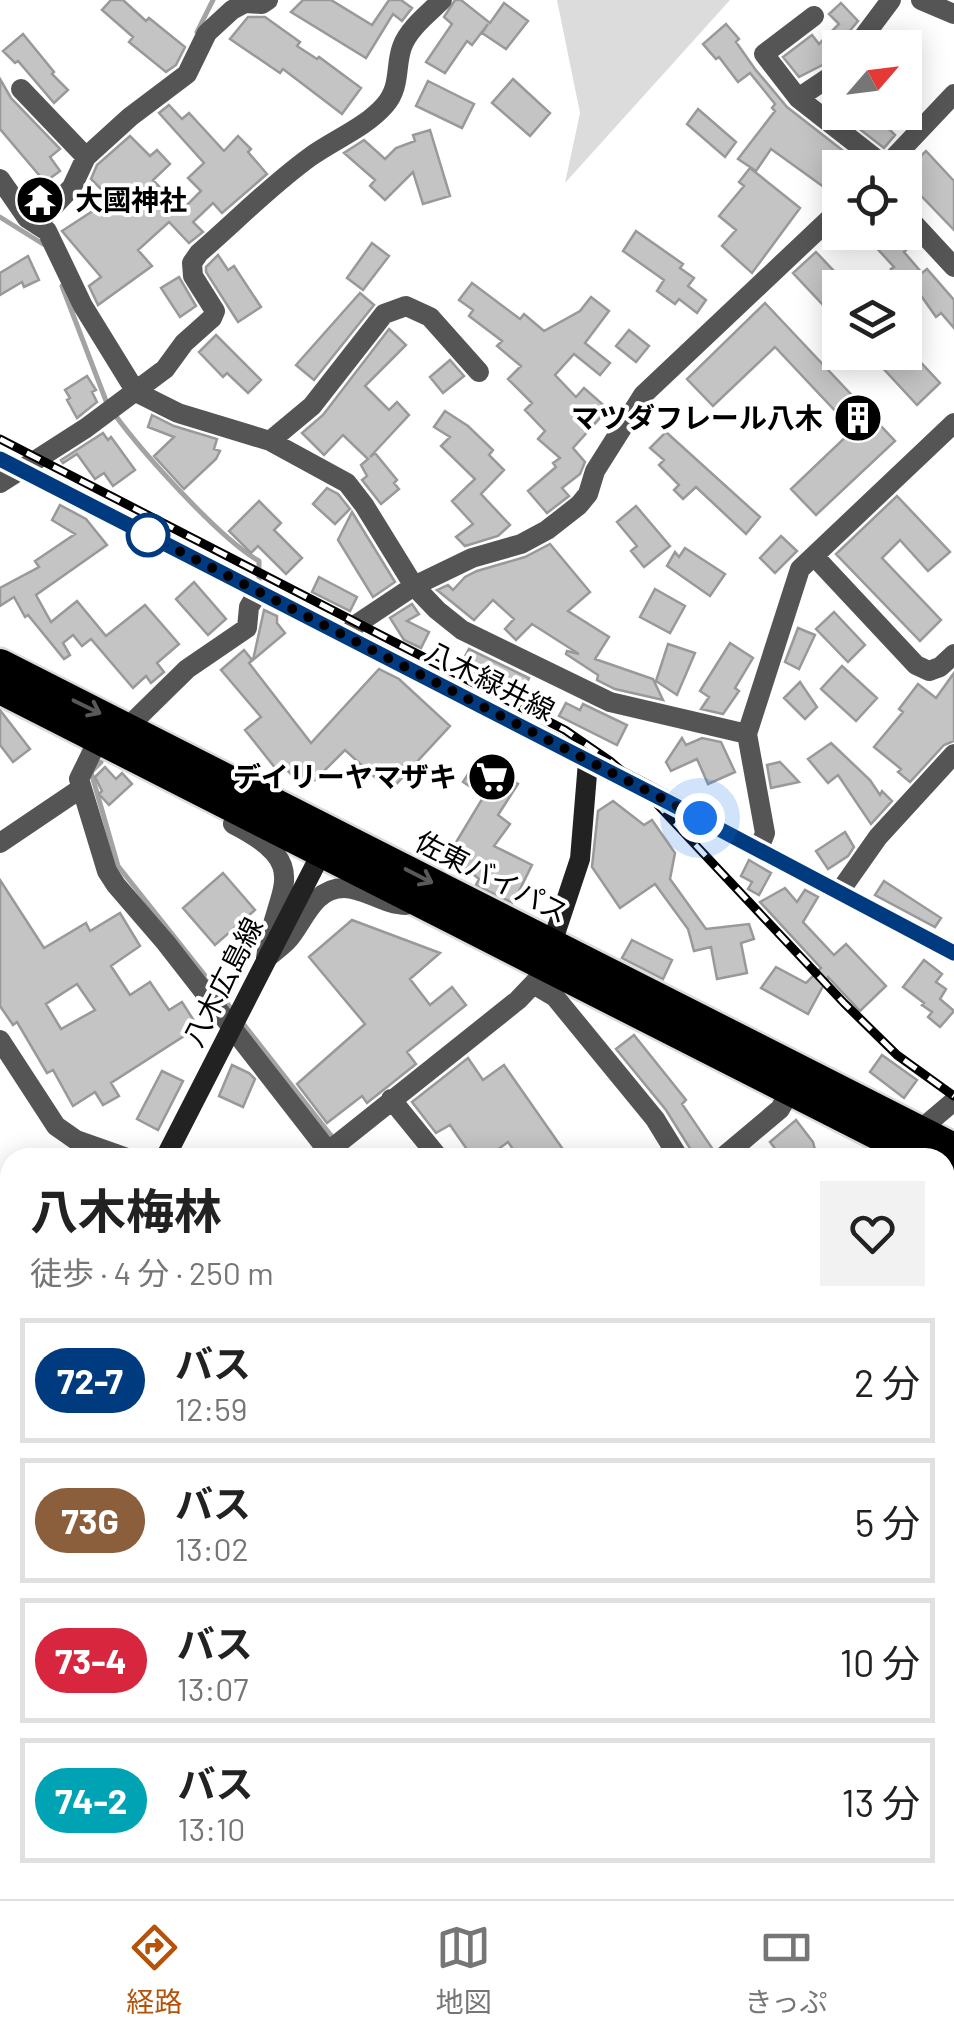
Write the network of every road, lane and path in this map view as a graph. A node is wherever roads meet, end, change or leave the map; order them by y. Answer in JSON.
{"nodes":[{"id":1,"x":268,"y":0,"type":"edge"},
{"id":2,"x":442,"y":0,"type":"edge"},
{"id":3,"x":891,"y":0,"type":"edge"},
{"id":4,"x":921,"y":0,"type":"edge"},
{"id":5,"x":954,"y":14,"type":"edge"},
{"id":6,"x":814,"y":16,"type":"dead end"},
{"id":7,"x":868,"y":30,"type":"edge"},
{"id":8,"x":822,"y":82,"type":"edge"},
{"id":9,"x":21,"y":89,"type":"dead end"},
{"id":10,"x":954,"y":94,"type":"edge"},
{"id":11,"x":798,"y":98,"type":"junction"},
{"id":12,"x":864,"y":150,"type":"edge"},
{"id":13,"x":901,"y":150,"type":"edge"},
{"id":14,"x":86,"y":157,"type":"junction"},
{"id":15,"x":0,"y":179,"type":"edge"},
{"id":16,"x":8,"y":208,"type":"edge"},
{"id":17,"x":37,"y":224,"type":"junction"},
{"id":18,"x":822,"y":226,"type":"edge"},
{"id":19,"x":922,"y":232,"type":"edge"},
{"id":20,"x":954,"y":266,"type":"edge"},
{"id":21,"x":479,"y":372,"type":"dead end"},
{"id":22,"x":136,"y":392,"type":"junction"},
{"id":23,"x":954,"y":423,"type":"edge"},
{"id":24,"x":270,"y":441,"type":"junction"},
{"id":25,"x":0,"y":458,"type":"edge"},
{"id":26,"x":20,"y":469,"type":"junction"},
{"id":27,"x":0,"y":482,"type":"edge"},
{"id":28,"x":814,"y":556,"type":"junction"},
{"id":29,"x":414,"y":586,"type":"junction"},
{"id":30,"x":258,"y":592,"type":"junction"},
{"id":31,"x":345,"y":637,"type":"junction"},
{"id":32,"x":954,"y":654,"type":"edge"},
{"id":33,"x":0,"y":664,"type":"edge"},
{"id":34,"x":0,"y":690,"type":"edge"},
{"id":35,"x":130,"y":728,"type":"junction"},
{"id":36,"x":748,"y":734,"type":"junction"},
{"id":37,"x":98,"y":740,"type":"junction"},
{"id":38,"x":954,"y":754,"type":"edge"},
{"id":39,"x":588,"y":762,"type":"junction"},
{"id":40,"x":189,"y":787,"type":"junction"},
{"id":41,"x":80,"y":789,"type":"junction"},
{"id":42,"x":0,"y":843,"type":"edge"},
{"id":43,"x":326,"y":844,"type":"junction"},
{"id":44,"x":760,"y":849,"type":"junction"},
{"id":45,"x":840,"y":891,"type":"junction"},
{"id":46,"x":423,"y":904,"type":"junction"},
{"id":47,"x":954,"y":953,"type":"edge"},
{"id":48,"x":266,"y":958,"type":"junction"},
{"id":49,"x":544,"y":963,"type":"junction"},
{"id":50,"x":232,"y":1026,"type":"junction"},
{"id":51,"x":0,"y":1040,"type":"edge"},
{"id":52,"x":791,"y":1090,"type":"junction"},
{"id":53,"x":390,"y":1099,"type":"junction"},
{"id":54,"x":954,"y":1101,"type":"edge"},
{"id":55,"x":99,"y":1148,"type":"edge"},
{"id":56,"x":169,"y":1148,"type":"edge"},
{"id":57,"x":320,"y":1148,"type":"edge"},
{"id":58,"x":331,"y":1148,"type":"edge"},
{"id":59,"x":431,"y":1148,"type":"edge"},
{"id":60,"x":672,"y":1148,"type":"edge"},
{"id":61,"x":734,"y":1148,"type":"edge"},
{"id":62,"x":910,"y":1148,"type":"edge"},
{"id":63,"x":954,"y":1148,"type":"edge"}],
"edges":[{"from":1,"to":14,"type":"street"},
{"from":2,"to":22,"type":"street"},
{"from":3,"to":7,"type":"street"},
{"from":4,"to":5,"type":"street"},
{"from":6,"to":11,"type":"street"},
{"from":8,"to":11,"type":"street"},
{"from":9,"to":14,"type":"street"},
{"from":10,"to":13,"type":"street"},
{"from":11,"to":12,"type":"street"},
{"from":14,"to":17,"type":"street"},
{"from":15,"to":16,"type":"street"},
{"from":16,"to":17,"type":"street"},
{"from":17,"to":22,"type":"street"},
{"from":18,"to":29,"type":"street"},
{"from":19,"to":20,"type":"street"},
{"from":21,"to":24,"type":"street"},
{"from":22,"to":24,"type":"street"},
{"from":22,"to":26,"type":"street"},
{"from":23,"to":28,"type":"street"},
{"from":24,"to":29,"type":"street"},
{"from":25,"to":26,"type":"main road","name":"八木緑井線"},
{"from":26,"to":27,"type":"street"},
{"from":26,"to":30,"type":"main road","name":"八木緑井線"},
{"from":28,"to":32,"type":"street"},
{"from":28,"to":36,"type":"street"},
{"from":29,"to":31,"type":"street"},
{"from":29,"to":36,"type":"street"},
{"from":30,"to":31,"type":"main road","name":"八木緑井線"},
{"from":30,"to":35,"type":"street"},
{"from":31,"to":39,"type":"main road","name":"八木緑井線"},
{"from":33,"to":35,"type":"highway","name":"佐東バイパス","one_way":true},
{"from":34,"to":37,"type":"highway","name":"佐東バイパス"},
{"from":35,"to":43,"type":"highway","name":"佐東バイパス"},
{"from":36,"to":44,"type":"street"},
{"from":37,"to":40,"type":"highway","name":"佐東バイパス"},
{"from":37,"to":41,"type":"street"},
{"from":38,"to":45,"type":"street"},
{"from":39,"to":44,"type":"main road","name":"八木緑井線"},
{"from":39,"to":49,"type":"main road"},
{"from":40,"to":43,"type":"highway","name":"佐東バイパス"},
{"from":40,"to":48,"type":"street"},
{"from":41,"to":42,"type":"street"},
{"from":41,"to":50,"type":"street"},
{"from":43,"to":46,"type":"highway","name":"佐東バイパス"},
{"from":43,"to":48,"type":"main road","name":"八木広島線"},
{"from":43,"to":49,"type":"highway","name":"佐東バイパス","one_way":true},
{"from":44,"to":45,"type":"main road","name":"八木緑井線"},
{"from":45,"to":47,"type":"main road","name":"八木緑井線"},
{"from":46,"to":48,"type":"street"},
{"from":46,"to":49,"type":"highway","name":"佐東バイパス"},
{"from":48,"to":50,"type":"main road","name":"八木広島線"},
{"from":49,"to":52,"type":"highway","name":"佐東バイパス"},
{"from":49,"to":53,"type":"street"},
{"from":49,"to":60,"type":"street"},
{"from":49,"to":62,"type":"highway","name":"佐東バイパス"},
{"from":50,"to":56,"type":"main road","name":"八木広島線"},
{"from":50,"to":57,"type":"street"},
{"from":51,"to":55,"type":"street"},
{"from":52,"to":61,"type":"street"},
{"from":52,"to":62,"type":"highway","name":"佐東バイパス"},
{"from":53,"to":58,"type":"street"},
{"from":53,"to":59,"type":"street"},
{"from":54,"to":62,"type":"street"},
{"from":62,"to":63,"type":"highway","name":"佐東バイパス"}]}
